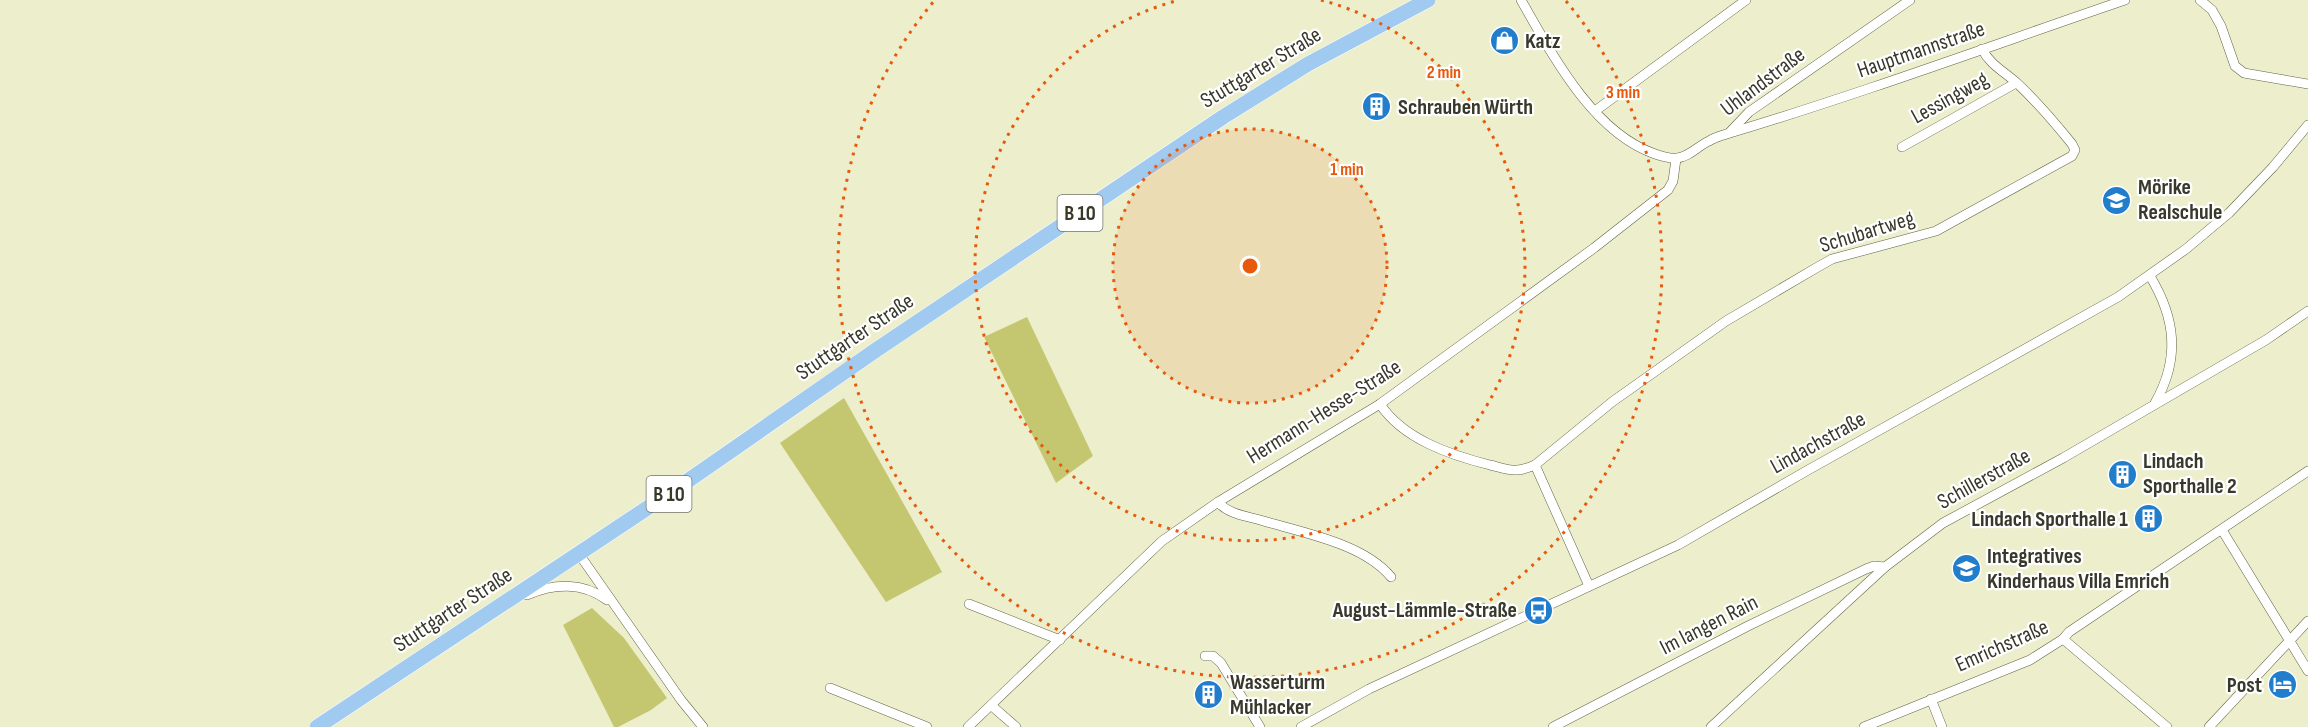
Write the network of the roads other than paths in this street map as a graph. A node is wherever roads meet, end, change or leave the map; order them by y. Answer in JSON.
{"nodes":[{"id":1,"x":1428,"y":0,"type":"edge"},
{"id":2,"x":1521,"y":0,"type":"edge"},
{"id":3,"x":1746,"y":0,"type":"edge"},
{"id":4,"x":1910,"y":0,"type":"edge"},
{"id":5,"x":2125,"y":0,"type":"edge"},
{"id":6,"x":2200,"y":0,"type":"edge"},
{"id":7,"x":1982,"y":49,"type":"junction"},
{"id":8,"x":2016,"y":83,"type":"junction"},
{"id":9,"x":2308,"y":84,"type":"edge"},
{"id":10,"x":1595,"y":111,"type":"junction"},
{"id":11,"x":2308,"y":126,"type":"edge"},
{"id":12,"x":1729,"y":133,"type":"junction"},
{"id":13,"x":1902,"y":147,"type":"dead end"},
{"id":14,"x":1676,"y":159,"type":"junction"},
{"id":15,"x":2150,"y":276,"type":"junction"},
{"id":16,"x":2308,"y":310,"type":"edge"},
{"id":17,"x":1380,"y":404,"type":"junction"},
{"id":18,"x":2154,"y":405,"type":"junction"},
{"id":19,"x":1535,"y":465,"type":"junction"},
{"id":20,"x":2308,"y":471,"type":"edge"},
{"id":21,"x":1218,"y":502,"type":"junction"},
{"id":22,"x":2222,"y":530,"type":"junction"},
{"id":23,"x":579,"y":554,"type":"junction"},
{"id":24,"x":1885,"y":567,"type":"junction"},
{"id":25,"x":1391,"y":577,"type":"dead end"},
{"id":26,"x":1589,"y":586,"type":"junction"},
{"id":27,"x":969,"y":604,"type":"dead end"},
{"id":28,"x":614,"y":605,"type":"junction"},
{"id":29,"x":495,"y":610,"type":"junction"},
{"id":30,"x":2308,"y":621,"type":"edge"},
{"id":31,"x":2063,"y":639,"type":"junction"},
{"id":32,"x":1060,"y":640,"type":"junction"},
{"id":33,"x":2289,"y":640,"type":"junction"},
{"id":34,"x":1205,"y":656,"type":"dead end"},
{"id":35,"x":2308,"y":671,"type":"edge"},
{"id":36,"x":830,"y":688,"type":"dead end"},
{"id":37,"x":1931,"y":699,"type":"junction"},
{"id":38,"x":992,"y":706,"type":"junction"},
{"id":39,"x":317,"y":727,"type":"edge"},
{"id":40,"x":704,"y":727,"type":"edge"},
{"id":41,"x":927,"y":727,"type":"edge"},
{"id":42,"x":968,"y":727,"type":"edge"},
{"id":43,"x":1016,"y":727,"type":"edge"},
{"id":44,"x":1260,"y":727,"type":"edge"},
{"id":45,"x":1301,"y":727,"type":"edge"},
{"id":46,"x":1553,"y":727,"type":"edge"},
{"id":47,"x":1711,"y":727,"type":"edge"},
{"id":48,"x":1864,"y":727,"type":"edge"},
{"id":49,"x":1942,"y":727,"type":"edge"},
{"id":50,"x":2167,"y":727,"type":"edge"},
{"id":51,"x":2209,"y":727,"type":"edge"}],
"edges":[{"from":1,"to":23,"type":"main road","name":"Stuttgarter Straße","number":"B 10"},
{"from":2,"to":10,"type":"street"},
{"from":3,"to":10,"type":"street"},
{"from":4,"to":12,"type":"street","name":"Uhlandstraße"},
{"from":5,"to":7,"type":"street","name":"Hauptmannstraße"},
{"from":6,"to":9,"type":"street"},
{"from":7,"to":8,"type":"street","name":"Schubartweg"},
{"from":7,"to":12,"type":"street","name":"Hauptmannstraße"},
{"from":8,"to":13,"type":"street","name":"Lessingweg"},
{"from":8,"to":19,"type":"street","name":"Schubartweg"},
{"from":10,"to":14,"type":"street"},
{"from":11,"to":15,"type":"street","name":"Lindachstraße"},
{"from":12,"to":14,"type":"street","name":"Uhlandstraße"},
{"from":14,"to":17,"type":"street","name":"Hermann-Hesse-Straße"},
{"from":15,"to":18,"type":"street"},
{"from":15,"to":26,"type":"street","name":"Lindachstraße"},
{"from":16,"to":18,"type":"street","name":"Schillerstraße"},
{"from":17,"to":19,"type":"street"},
{"from":17,"to":21,"type":"street","name":"Hermann-Hesse-Straße"},
{"from":18,"to":24,"type":"street","name":"Schillerstraße"},
{"from":19,"to":26,"type":"street"},
{"from":20,"to":22,"type":"street"},
{"from":21,"to":25,"type":"street"},
{"from":21,"to":32,"type":"street","name":"Hermann-Hesse-Straße"},
{"from":22,"to":31,"type":"street"},
{"from":22,"to":33,"type":"street"},
{"from":23,"to":28,"type":"street"},
{"from":23,"to":29,"type":"main road","name":"Stuttgarter Straße","number":"B 10"},
{"from":24,"to":46,"type":"street","name":"Im langen Rain"},
{"from":24,"to":47,"type":"street","name":"Schillerstraße"},
{"from":26,"to":45,"type":"street","name":"Lindachstraße"},
{"from":27,"to":32,"type":"street"},
{"from":28,"to":29,"type":"street"},
{"from":28,"to":40,"type":"street"},
{"from":29,"to":39,"type":"main road","name":"Stuttgarter Straße","number":"B 10"},
{"from":30,"to":33,"type":"street"},
{"from":31,"to":37,"type":"street","name":"Emrichstraße"},
{"from":31,"to":50,"type":"street","name":"Emrichstraße"},
{"from":32,"to":38,"type":"street","name":"Hermann-Hesse-Straße"},
{"from":33,"to":35,"type":"street"},
{"from":33,"to":51,"type":"street"},
{"from":34,"to":44,"type":"street"},
{"from":36,"to":41,"type":"street"},
{"from":37,"to":48,"type":"street","name":"Emrichstraße"},
{"from":37,"to":49,"type":"street"},
{"from":38,"to":42,"type":"street","name":"Hermann-Hesse-Straße"},
{"from":38,"to":43,"type":"street"}]}
